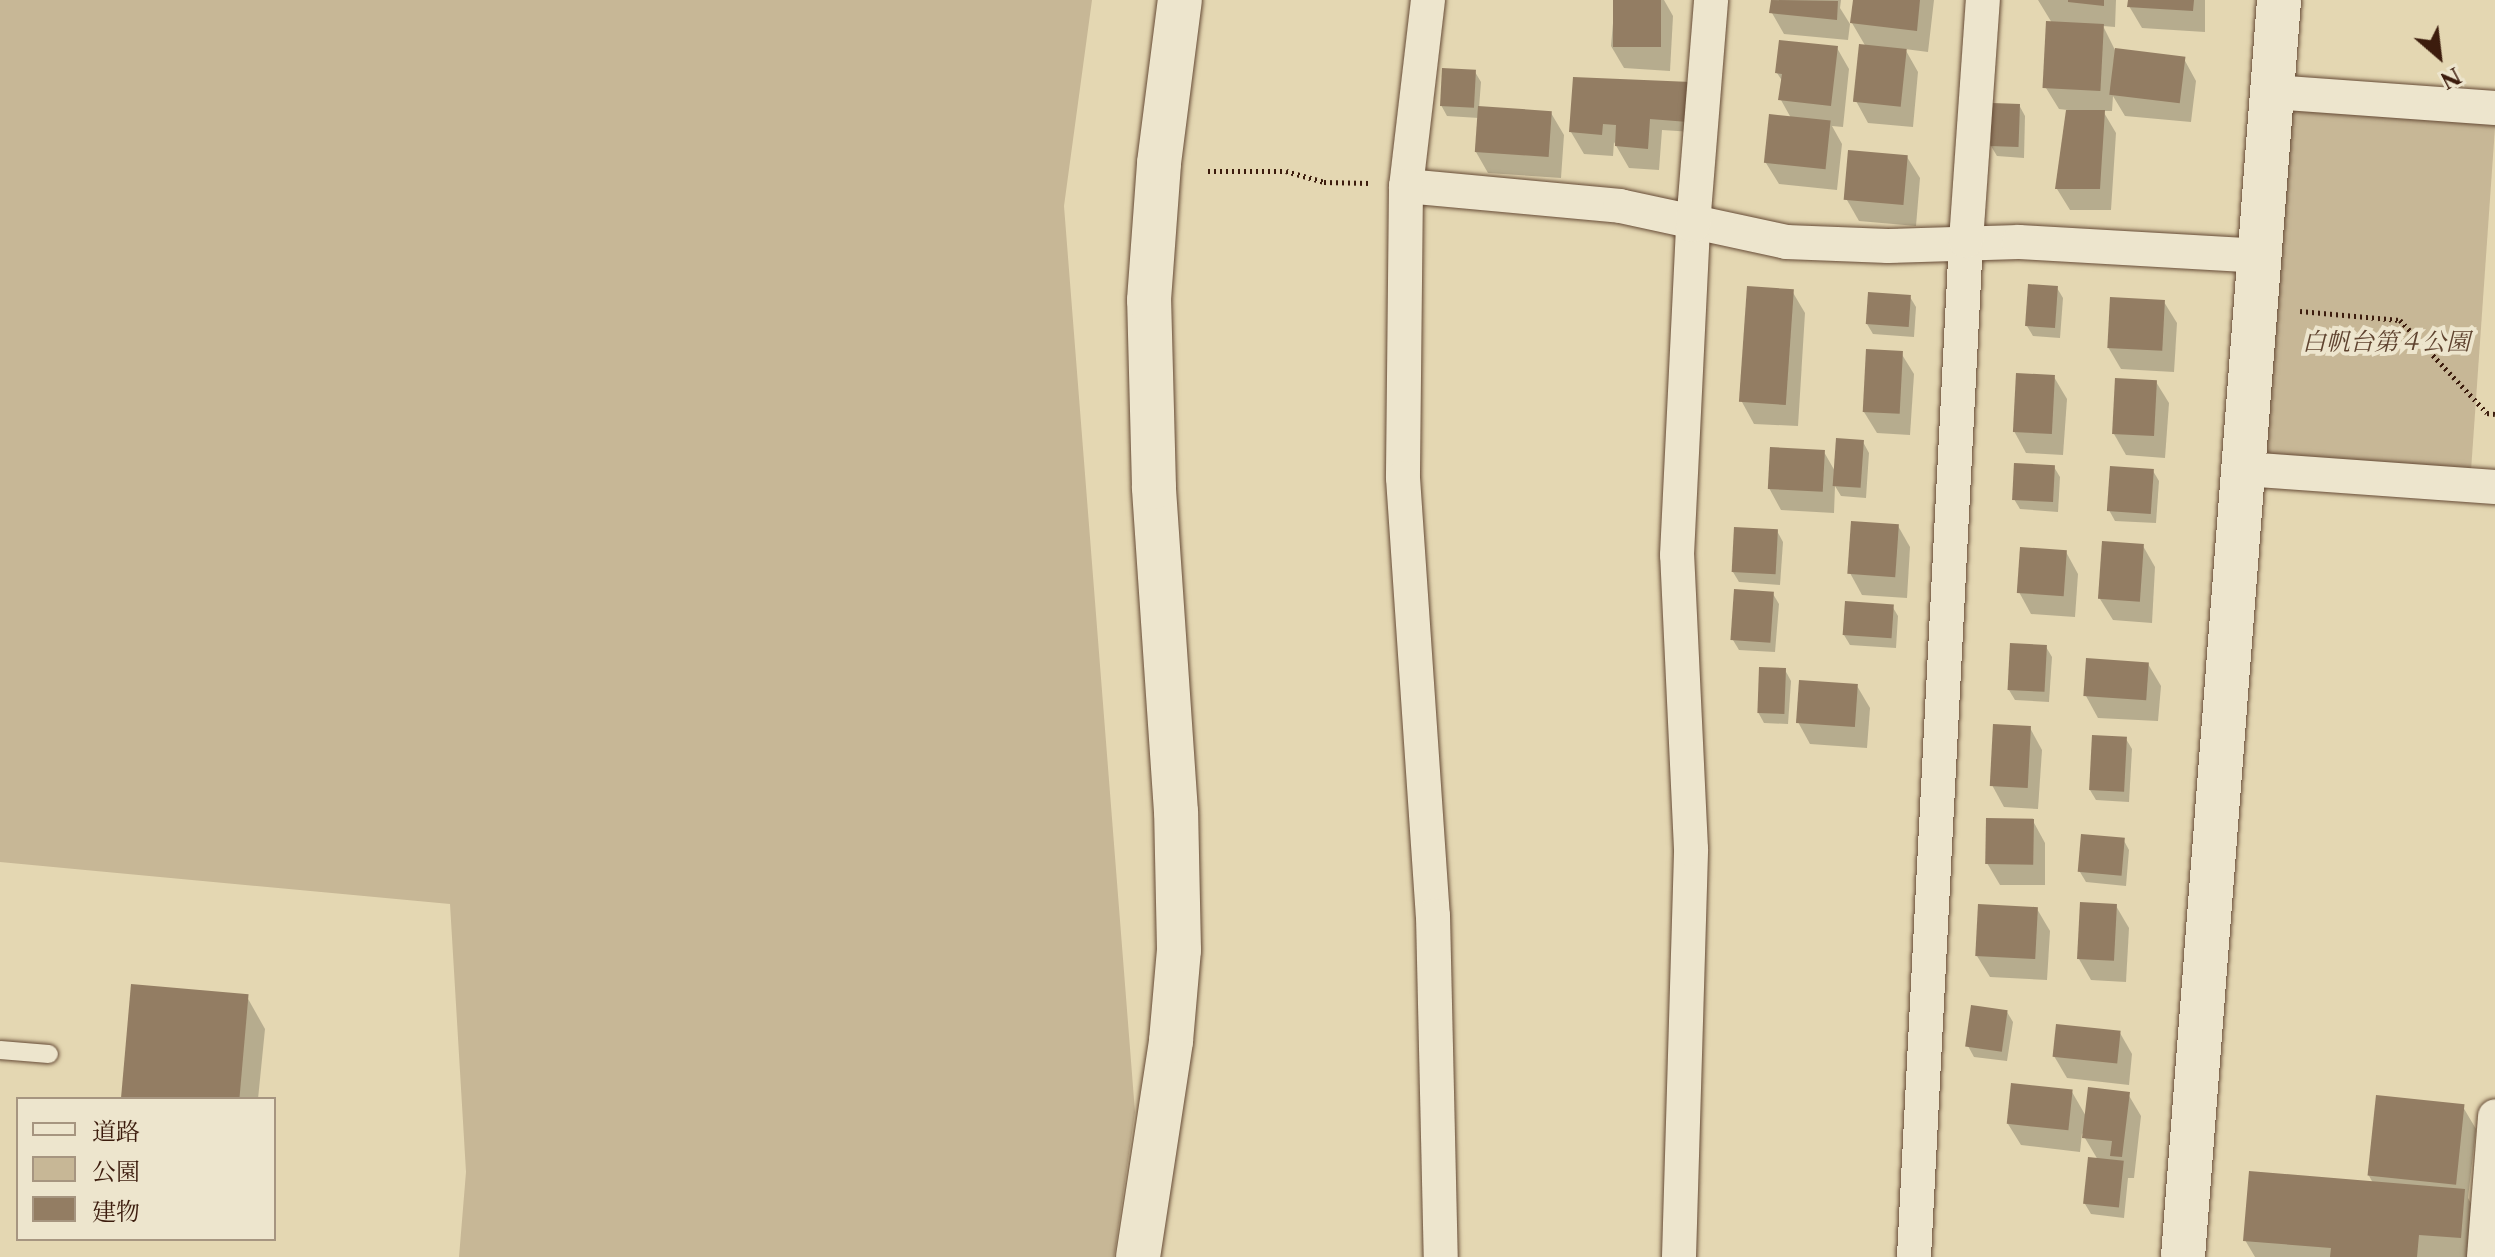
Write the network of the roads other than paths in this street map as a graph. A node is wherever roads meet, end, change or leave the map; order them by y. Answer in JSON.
{"nodes":[{"id":1,"x":1180,"y":0,"type":"edge"},
{"id":2,"x":1428,"y":0,"type":"edge"},
{"id":3,"x":1711,"y":0,"type":"edge"},
{"id":4,"x":1983,"y":0,"type":"edge"},
{"id":5,"x":2279,"y":0,"type":"edge"},
{"id":6,"x":2272,"y":92,"type":"junction"},
{"id":7,"x":2495,"y":108,"type":"edge"},
{"id":8,"x":1406,"y":186,"type":"junction"},
{"id":9,"x":1693,"y":225,"type":"junction"},
{"id":10,"x":1966,"y":241,"type":"junction"},
{"id":11,"x":2259,"y":256,"type":"junction"},
{"id":12,"x":2244,"y":469,"type":"junction"},
{"id":13,"x":2495,"y":487,"type":"edge"},
{"id":14,"x":0,"y":1050,"type":"edge"},
{"id":15,"x":49,"y":1054,"type":"dead end"},
{"id":16,"x":2495,"y":1116,"type":"edge"},
{"id":17,"x":1138,"y":1257,"type":"edge"},
{"id":18,"x":1441,"y":1257,"type":"edge"},
{"id":19,"x":1679,"y":1257,"type":"edge"},
{"id":20,"x":1914,"y":1257,"type":"edge"},
{"id":21,"x":2183,"y":1257,"type":"edge"},
{"id":22,"x":2484,"y":1257,"type":"edge"}],
"edges":[{"from":1,"to":17,"type":"street"},
{"from":2,"to":8,"type":"street"},
{"from":3,"to":9,"type":"street"},
{"from":4,"to":10,"type":"street"},
{"from":5,"to":6,"type":"street"},
{"from":6,"to":7,"type":"street"},
{"from":6,"to":11,"type":"street"},
{"from":8,"to":9,"type":"street"},
{"from":8,"to":18,"type":"street"},
{"from":9,"to":10,"type":"street"},
{"from":9,"to":19,"type":"street"},
{"from":10,"to":11,"type":"street"},
{"from":10,"to":20,"type":"street"},
{"from":11,"to":12,"type":"street"},
{"from":12,"to":13,"type":"street"},
{"from":12,"to":21,"type":"street"},
{"from":14,"to":15,"type":"lane"},
{"from":16,"to":22,"type":"street"}]}
